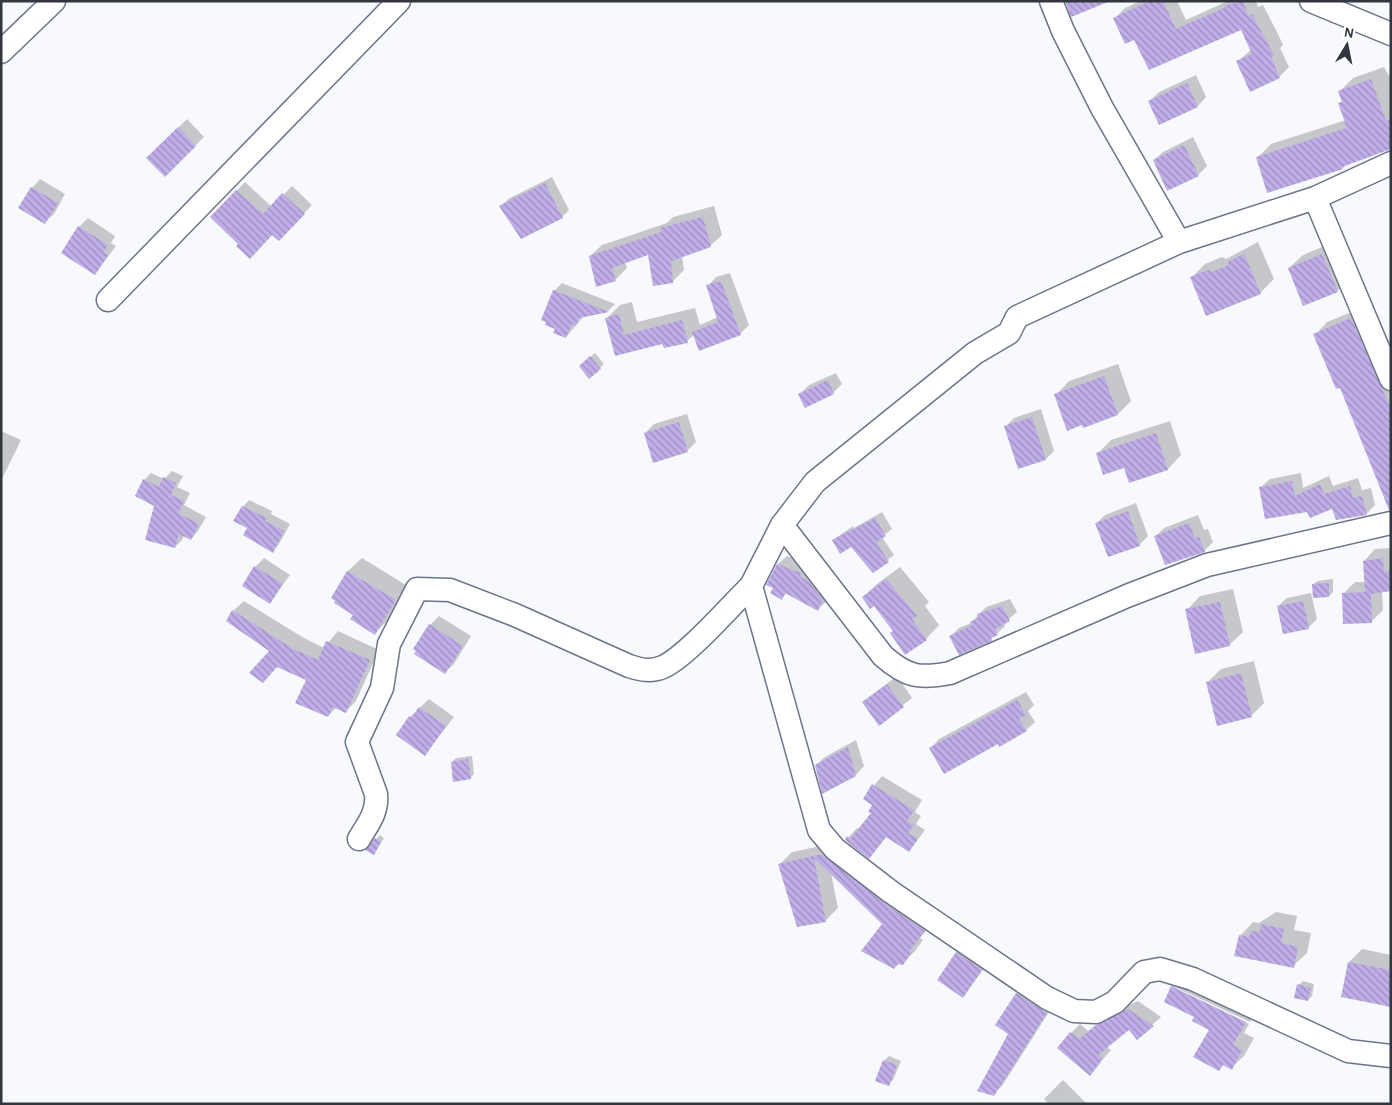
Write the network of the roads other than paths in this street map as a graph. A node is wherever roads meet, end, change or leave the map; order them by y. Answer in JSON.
{"nodes":[{"id":1,"x":54,"y":1,"type":"edge"},
{"id":2,"x":399,"y":1,"type":"edge"},
{"id":3,"x":1051,"y":1,"type":"edge"},
{"id":4,"x":1311,"y":1,"type":"edge"},
{"id":5,"x":1391,"y":34,"type":"edge"},
{"id":6,"x":1,"y":52,"type":"edge"},
{"id":7,"x":1391,"y":163,"type":"edge"},
{"id":8,"x":1315,"y":198,"type":"junction"},
{"id":9,"x":1179,"y":242,"type":"junction"},
{"id":10,"x":108,"y":300,"type":"dead end"},
{"id":11,"x":1391,"y":379,"type":"edge"},
{"id":12,"x":1391,"y":524,"type":"edge"},
{"id":13,"x":782,"y":525,"type":"junction"},
{"id":14,"x":751,"y":586,"type":"junction"},
{"id":15,"x":359,"y":839,"type":"dead end"},
{"id":16,"x":1391,"y":1056,"type":"edge"}],
"edges":[{"from":1,"to":6,"type":"street"},
{"from":2,"to":10,"type":"street"},
{"from":3,"to":9,"type":"street"},
{"from":4,"to":5,"type":"street"},
{"from":7,"to":8,"type":"street"},
{"from":8,"to":9,"type":"street"},
{"from":8,"to":11,"type":"street"},
{"from":9,"to":13,"type":"street"},
{"from":12,"to":13,"type":"street"},
{"from":13,"to":14,"type":"street"},
{"from":14,"to":15,"type":"street"},
{"from":14,"to":16,"type":"street"}]}
